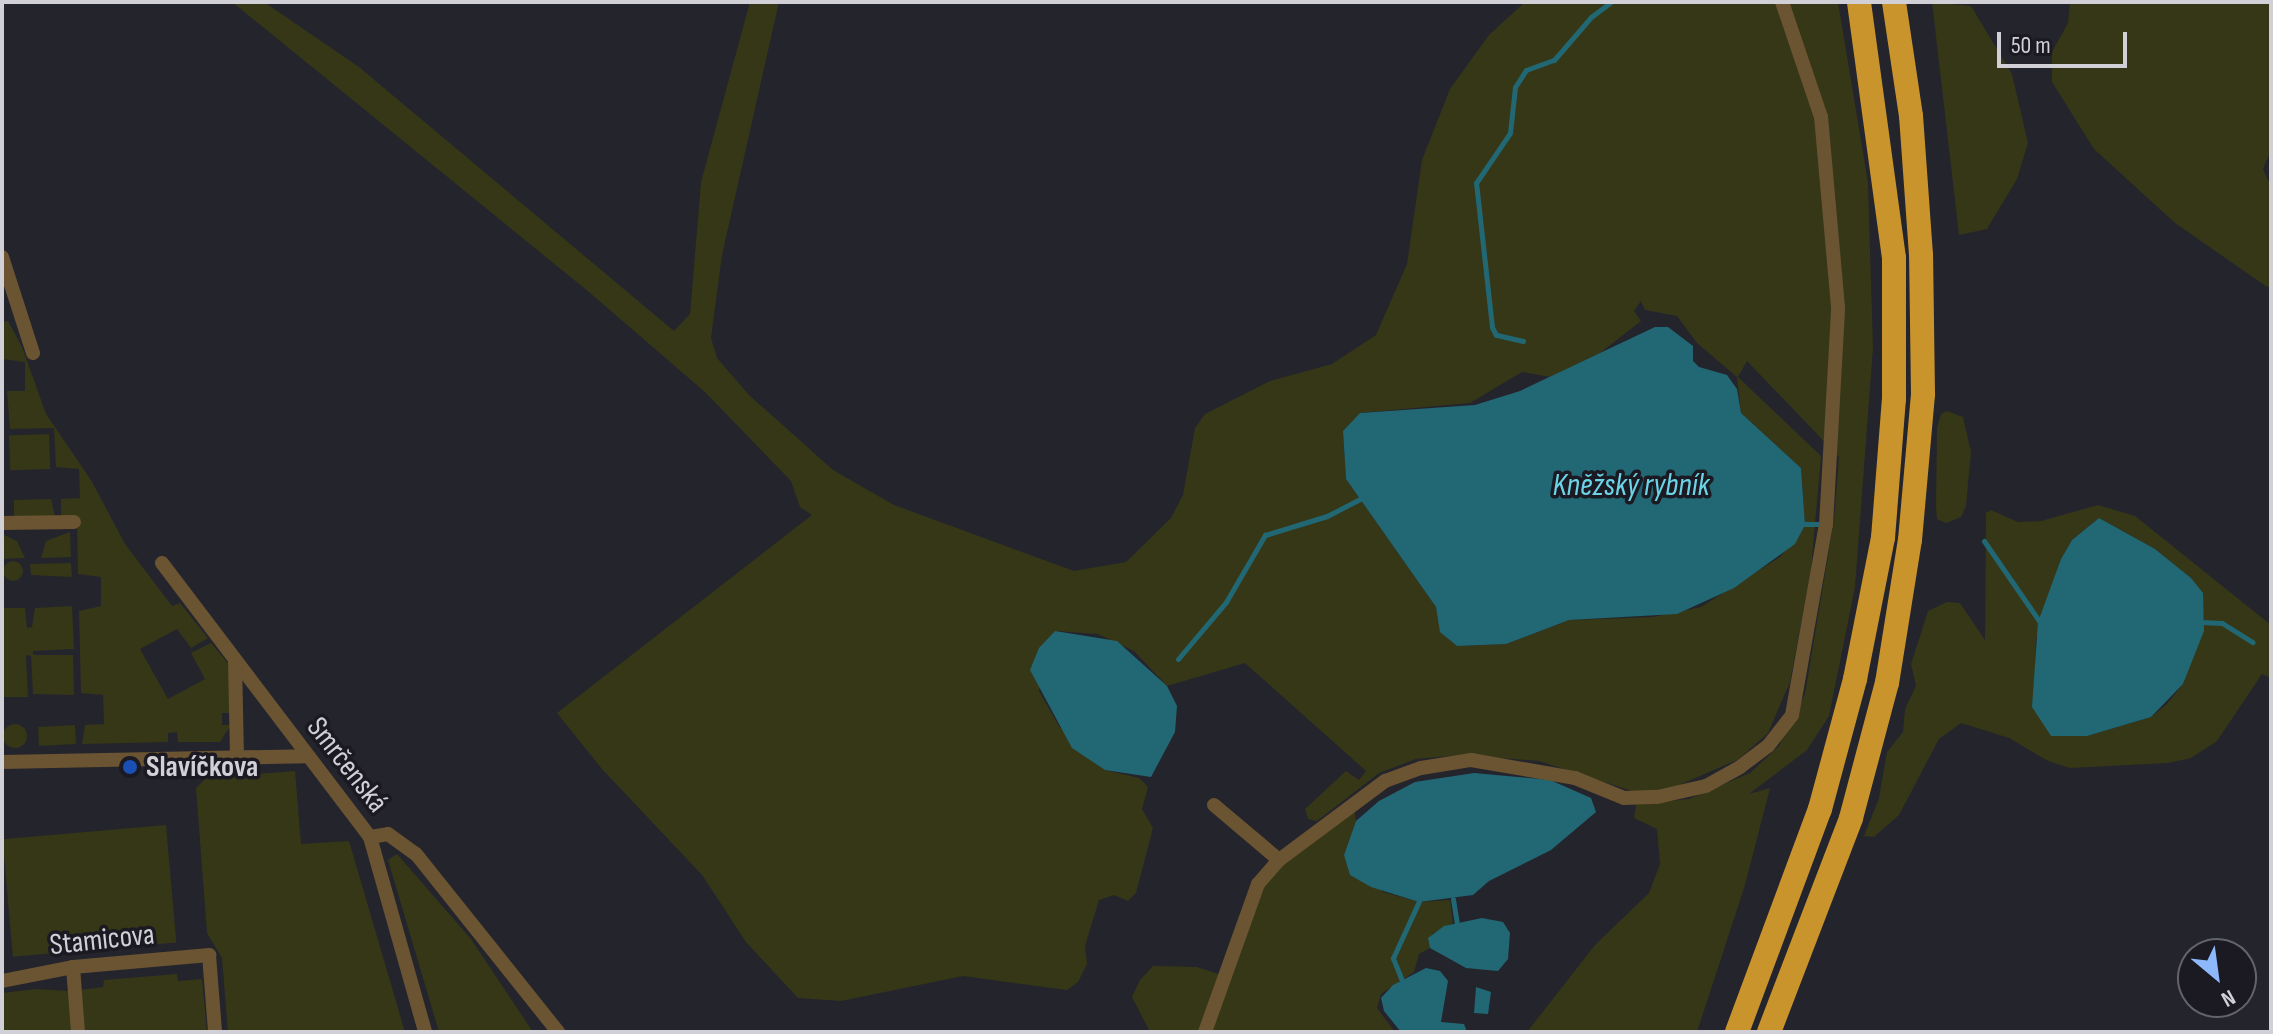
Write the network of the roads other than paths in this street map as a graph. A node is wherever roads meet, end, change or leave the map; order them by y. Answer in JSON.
{"nodes":[{"id":1,"x":1782,"y":2,"type":"edge"},
{"id":2,"x":1859,"y":2,"type":"edge"},
{"id":3,"x":1894,"y":2,"type":"edge"},
{"id":4,"x":2,"y":257,"type":"edge"},
{"id":5,"x":5,"y":274,"type":"edge"},
{"id":6,"x":33,"y":353,"type":"dead end"},
{"id":7,"x":74,"y":522,"type":"dead end"},
{"id":8,"x":2,"y":523,"type":"edge"},
{"id":9,"x":162,"y":563,"type":"dead end"},
{"id":10,"x":235,"y":661,"type":"junction"},
{"id":11,"x":307,"y":756,"type":"junction"},
{"id":12,"x":237,"y":757,"type":"junction"},
{"id":13,"x":2,"y":762,"type":"edge"},
{"id":14,"x":1214,"y":805,"type":"dead end"},
{"id":15,"x":370,"y":837,"type":"junction"},
{"id":16,"x":1279,"y":860,"type":"junction"},
{"id":17,"x":73,"y":967,"type":"junction"},
{"id":18,"x":2,"y":981,"type":"edge"},
{"id":19,"x":78,"y":1032,"type":"edge"},
{"id":20,"x":215,"y":1032,"type":"edge"},
{"id":21,"x":425,"y":1032,"type":"edge"},
{"id":22,"x":558,"y":1032,"type":"edge"},
{"id":23,"x":1205,"y":1032,"type":"edge"},
{"id":24,"x":1737,"y":1032,"type":"edge"},
{"id":25,"x":1769,"y":1032,"type":"edge"}],
"edges":[{"from":1,"to":16,"type":"street"},
{"from":2,"to":24,"type":"highway"},
{"from":3,"to":25,"type":"highway"},
{"from":4,"to":5,"type":"street"},
{"from":5,"to":6,"type":"street"},
{"from":7,"to":8,"type":"street"},
{"from":9,"to":10,"type":"street","name":"Smrčenská"},
{"from":10,"to":11,"type":"street","name":"Smrčenská"},
{"from":10,"to":12,"type":"street"},
{"from":11,"to":12,"type":"street"},
{"from":11,"to":15,"type":"street","name":"Smrčenská"},
{"from":12,"to":13,"type":"street"},
{"from":14,"to":16,"type":"street"},
{"from":15,"to":21,"type":"street","name":"Smrčenská"},
{"from":15,"to":22,"type":"street"},
{"from":16,"to":23,"type":"street"},
{"from":17,"to":18,"type":"street","name":"Stamicova"},
{"from":17,"to":19,"type":"street"},
{"from":17,"to":20,"type":"street","name":"Stamicova"}]}
